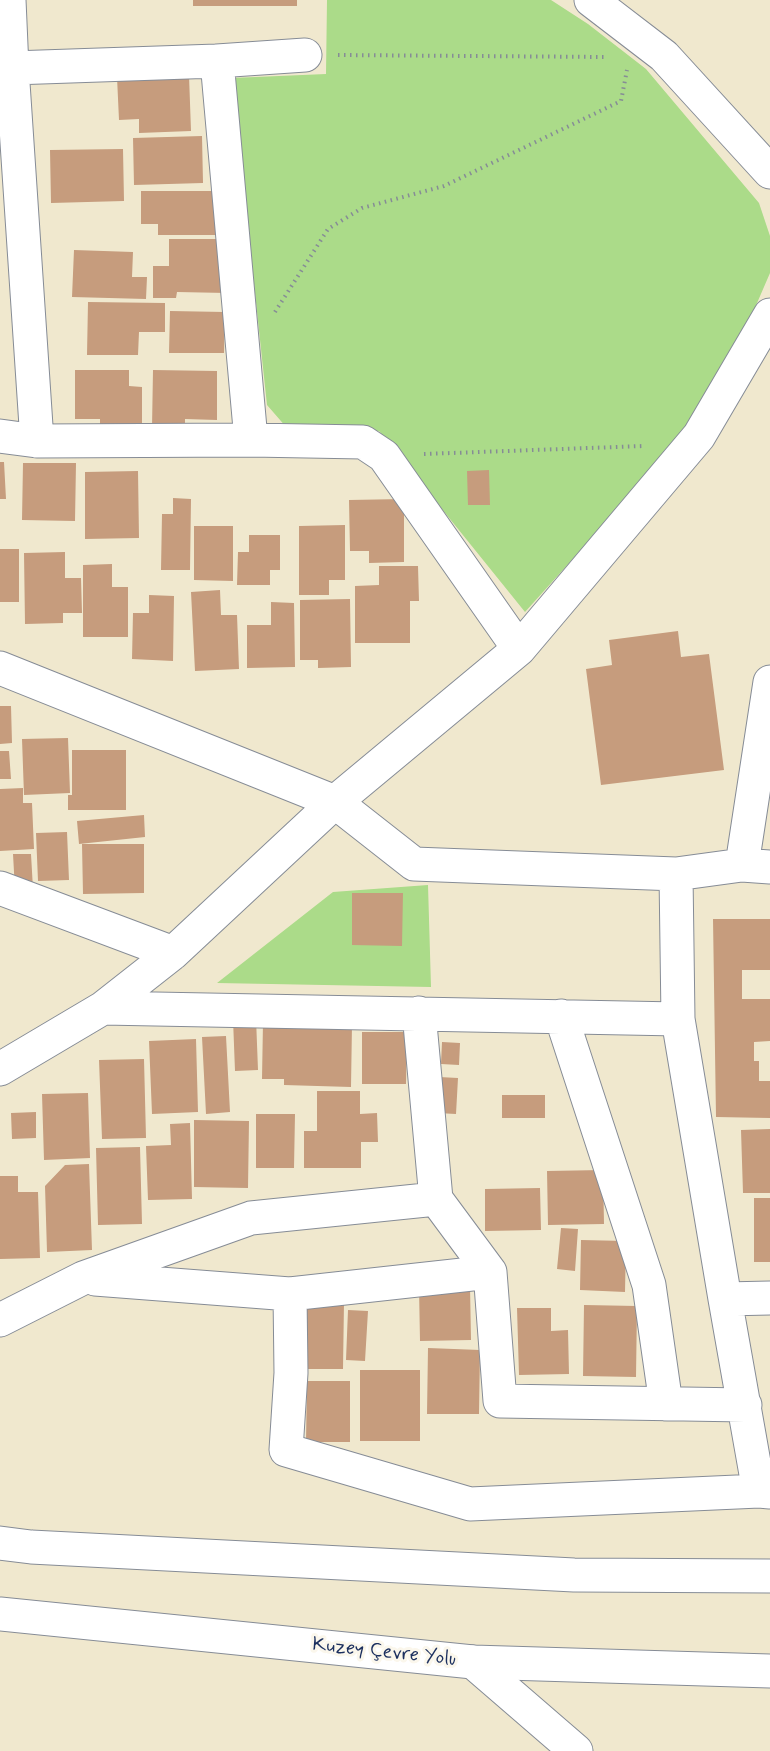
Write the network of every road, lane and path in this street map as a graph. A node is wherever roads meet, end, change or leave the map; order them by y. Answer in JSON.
{"nodes":[{"id":1,"x":9,"y":0,"type":"edge"},
{"id":2,"x":591,"y":0,"type":"edge"},
{"id":3,"x":8,"y":51,"type":"edge"},
{"id":4,"x":305,"y":54,"type":"joint"},
{"id":5,"x":664,"y":56,"type":"junction"},
{"id":6,"x":629,"y":57,"type":"junction"},
{"id":7,"x":217,"y":61,"type":"junction"},
{"id":8,"x":770,"y":172,"type":"edge"},
{"id":9,"x":765,"y":335,"type":"edge"},
{"id":10,"x":243,"y":353,"type":"junction"},
{"id":11,"x":0,"y":436,"type":"edge"},
{"id":12,"x":251,"y":440,"type":"junction"},
{"id":13,"x":37,"y":441,"type":"junction"},
{"id":14,"x":692,"y":444,"type":"junction"},
{"id":15,"x":384,"y":456,"type":"junction"},
{"id":16,"x":519,"y":649,"type":"junction"},
{"id":17,"x":0,"y":668,"type":"edge"},
{"id":18,"x":770,"y":683,"type":"edge"},
{"id":19,"x":335,"y":802,"type":"junction"},
{"id":20,"x":756,"y":866,"type":"edge"},
{"id":21,"x":676,"y":874,"type":"junction"},
{"id":22,"x":0,"y":888,"type":"edge"},
{"id":23,"x":172,"y":953,"type":"junction"},
{"id":24,"x":103,"y":1008,"type":"junction"},
{"id":25,"x":419,"y":1013,"type":"junction"},
{"id":26,"x":561,"y":1017,"type":"junction"},
{"id":27,"x":678,"y":1019,"type":"junction"},
{"id":28,"x":0,"y":1069,"type":"edge"},
{"id":29,"x":436,"y":1199,"type":"junction"},
{"id":30,"x":490,"y":1272,"type":"junction"},
{"id":31,"x":83,"y":1278,"type":"junction"},
{"id":32,"x":290,"y":1294,"type":"junction"},
{"id":33,"x":770,"y":1298,"type":"edge"},
{"id":34,"x":724,"y":1299,"type":"junction"},
{"id":35,"x":0,"y":1320,"type":"edge"},
{"id":36,"x":666,"y":1404,"type":"junction"},
{"id":37,"x":745,"y":1405,"type":"junction"},
{"id":38,"x":765,"y":1492,"type":"edge"},
{"id":39,"x":0,"y":1543,"type":"edge"},
{"id":40,"x":770,"y":1576,"type":"edge"},
{"id":41,"x":0,"y":1614,"type":"edge"},
{"id":42,"x":473,"y":1662,"type":"junction"},
{"id":43,"x":770,"y":1671,"type":"edge"},
{"id":44,"x":576,"y":1751,"type":"edge"}],
"edges":[{"from":1,"to":3,"type":"street"},
{"from":2,"to":5,"type":"street"},
{"from":3,"to":7,"type":"street"},
{"from":3,"to":13,"type":"street"},
{"from":4,"to":6,"type":"path"},
{"from":4,"to":7,"type":"street"},
{"from":5,"to":6,"type":"path"},
{"from":5,"to":8,"type":"street"},
{"from":6,"to":10,"type":"path"},
{"from":7,"to":10,"type":"street"},
{"from":9,"to":14,"type":"street"},
{"from":10,"to":12,"type":"street"},
{"from":11,"to":13,"type":"street"},
{"from":12,"to":13,"type":"street"},
{"from":12,"to":15,"type":"street"},
{"from":14,"to":15,"type":"path"},
{"from":14,"to":16,"type":"street"},
{"from":15,"to":16,"type":"street"},
{"from":16,"to":19,"type":"street"},
{"from":17,"to":19,"type":"street"},
{"from":18,"to":20,"type":"street"},
{"from":19,"to":21,"type":"street"},
{"from":19,"to":23,"type":"street"},
{"from":20,"to":21,"type":"street"},
{"from":21,"to":27,"type":"street"},
{"from":22,"to":23,"type":"street"},
{"from":23,"to":24,"type":"street"},
{"from":24,"to":25,"type":"street"},
{"from":24,"to":28,"type":"street"},
{"from":25,"to":26,"type":"street"},
{"from":25,"to":29,"type":"street"},
{"from":26,"to":27,"type":"street"},
{"from":26,"to":36,"type":"street"},
{"from":27,"to":34,"type":"street"},
{"from":29,"to":30,"type":"street"},
{"from":29,"to":31,"type":"street"},
{"from":30,"to":32,"type":"street"},
{"from":30,"to":36,"type":"street"},
{"from":31,"to":32,"type":"street"},
{"from":31,"to":35,"type":"street"},
{"from":32,"to":38,"type":"street"},
{"from":33,"to":34,"type":"street"},
{"from":34,"to":37,"type":"street"},
{"from":36,"to":37,"type":"street"},
{"from":37,"to":38,"type":"street"},
{"from":39,"to":40,"type":"street"},
{"from":41,"to":42,"type":"street","name":"Kuzey Çevre Yolu"},
{"from":42,"to":43,"type":"street","name":"Kuzey Çevre Yolu"},
{"from":42,"to":44,"type":"street"}]}
